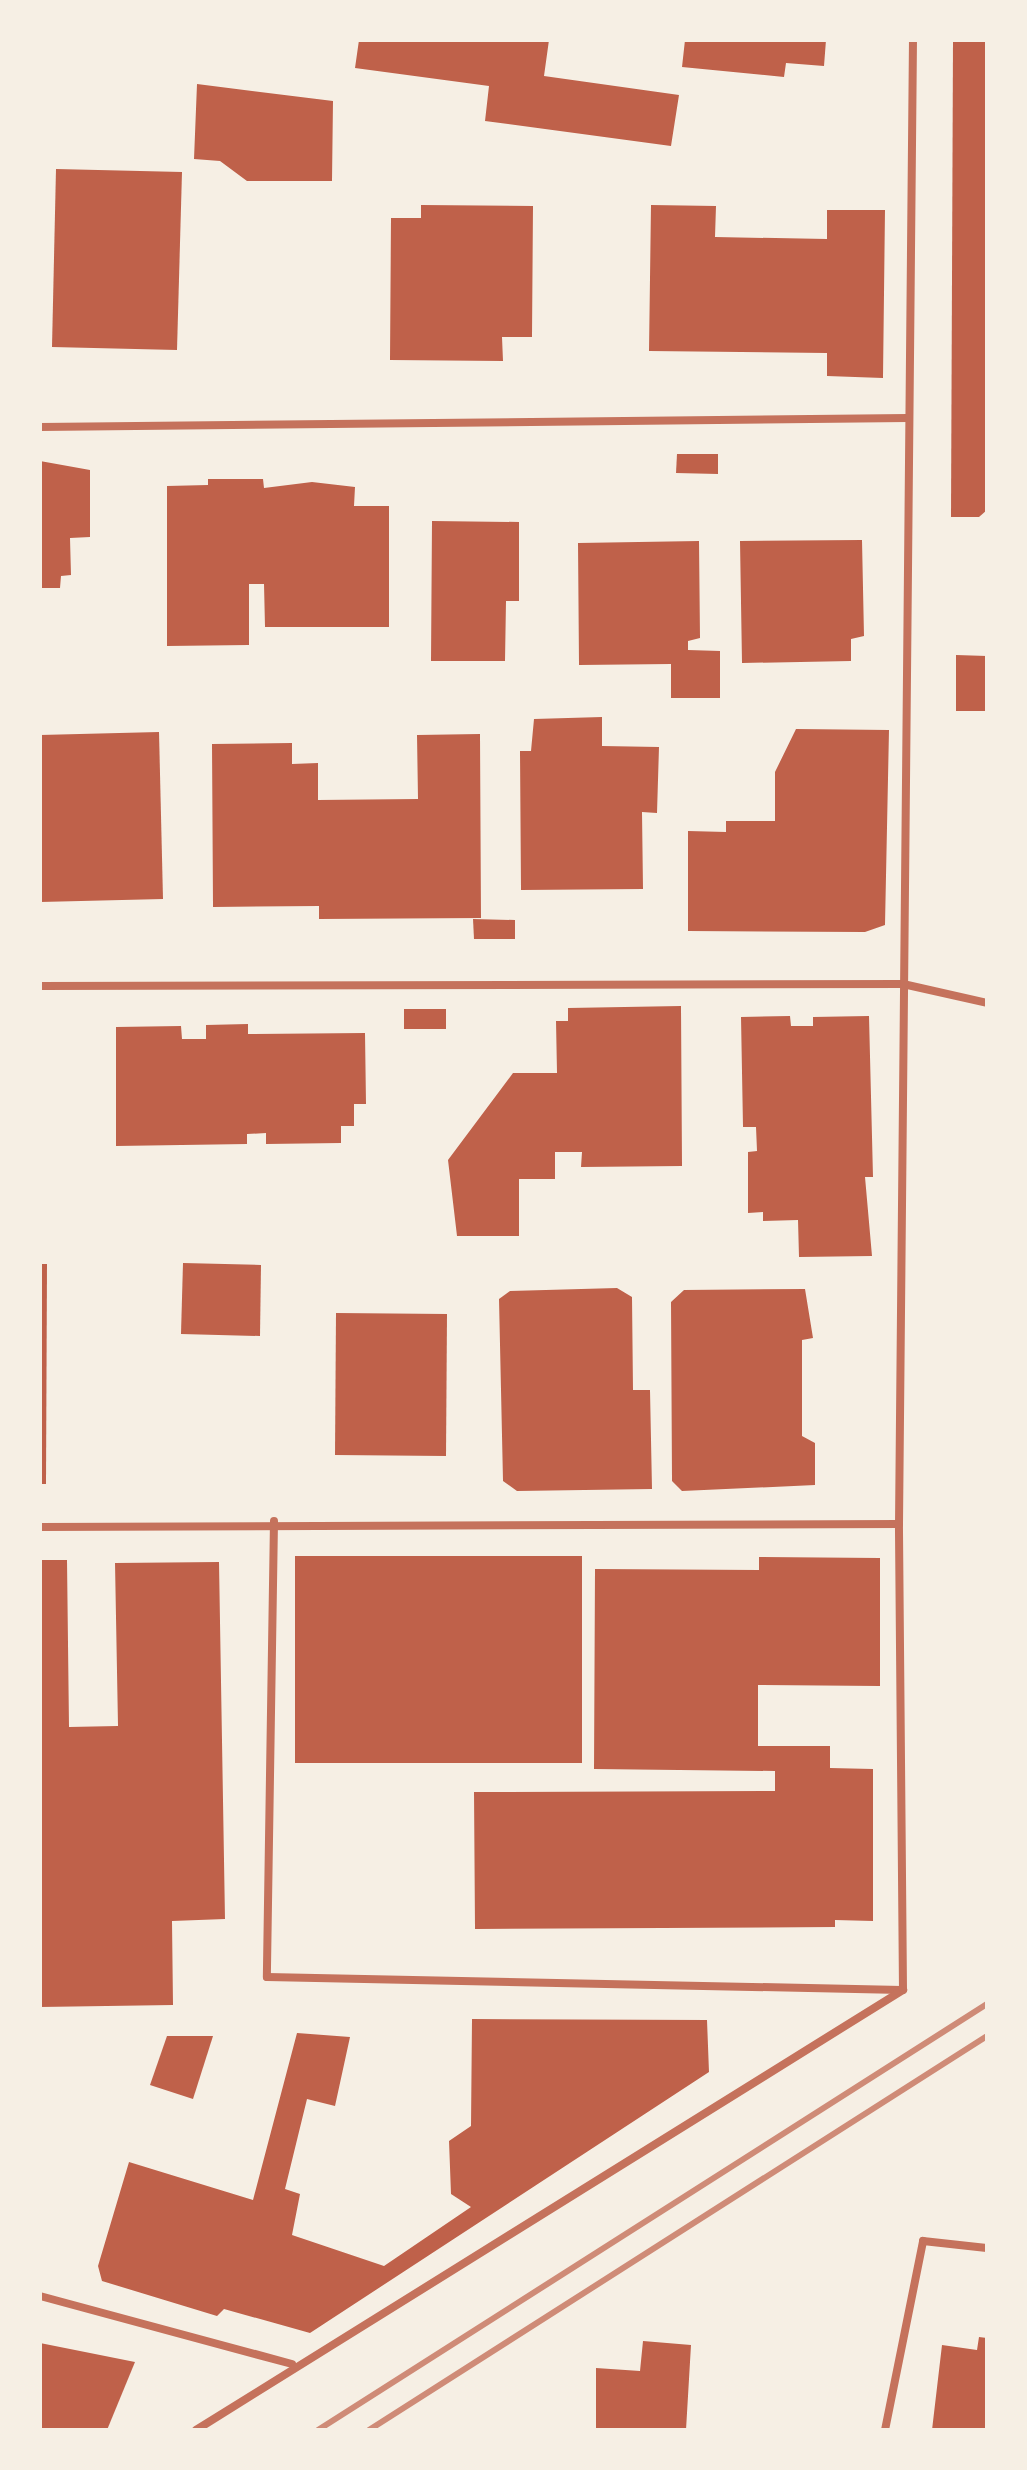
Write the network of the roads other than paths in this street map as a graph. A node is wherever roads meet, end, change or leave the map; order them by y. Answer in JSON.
{"nodes":[{"id":1,"x":913,"y":40,"type":"edge"},
{"id":2,"x":908,"y":418,"type":"junction"},
{"id":3,"x":40,"y":427,"type":"edge"},
{"id":4,"x":903,"y":984,"type":"junction"},
{"id":5,"x":40,"y":986,"type":"edge"},
{"id":6,"x":987,"y":1003,"type":"edge"},
{"id":7,"x":274,"y":1521,"type":"junction"},
{"id":8,"x":899,"y":1524,"type":"junction"},
{"id":9,"x":40,"y":1527,"type":"edge"},
{"id":10,"x":903,"y":1990,"type":"junction"},
{"id":11,"x":987,"y":2248,"type":"edge"},
{"id":12,"x":40,"y":2296,"type":"edge"},
{"id":13,"x":292,"y":2364,"type":"junction"},
{"id":14,"x":196,"y":2430,"type":"edge"},
{"id":15,"x":885,"y":2430,"type":"edge"}],
"edges":[{"from":1,"to":2,"type":"street"},
{"from":2,"to":3,"type":"street"},
{"from":2,"to":4,"type":"street"},
{"from":4,"to":5,"type":"street"},
{"from":4,"to":6,"type":"street"},
{"from":4,"to":8,"type":"street"},
{"from":7,"to":8,"type":"street"},
{"from":7,"to":9,"type":"street"},
{"from":7,"to":10,"type":"street"},
{"from":8,"to":10,"type":"street"},
{"from":10,"to":13,"type":"street"},
{"from":11,"to":15,"type":"street"},
{"from":12,"to":13,"type":"street"},
{"from":13,"to":14,"type":"street"}]}
